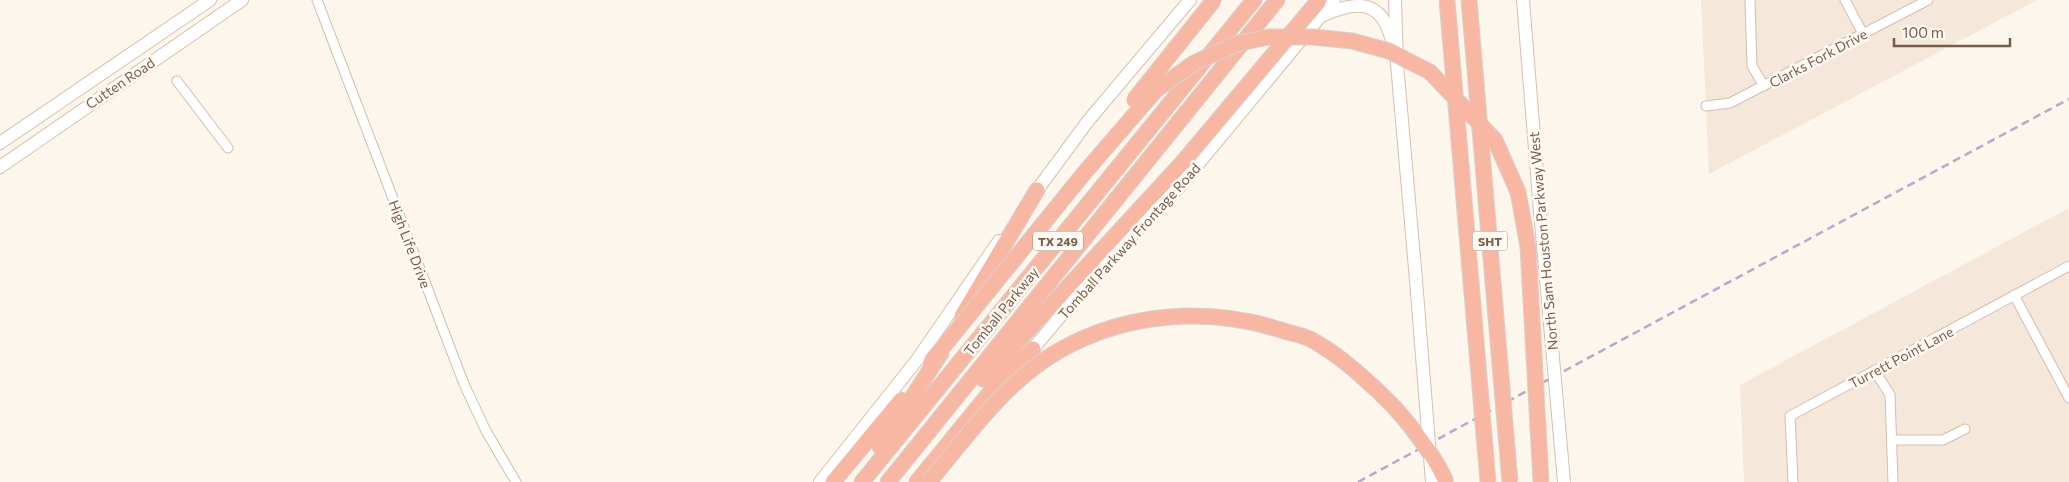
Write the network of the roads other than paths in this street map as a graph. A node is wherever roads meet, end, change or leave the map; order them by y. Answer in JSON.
{"nodes":[{"id":1,"x":210,"y":0,"type":"edge"},
{"id":2,"x":242,"y":0,"type":"edge"},
{"id":3,"x":317,"y":0,"type":"edge"},
{"id":4,"x":1190,"y":0,"type":"edge"},
{"id":5,"x":1214,"y":0,"type":"edge"},
{"id":6,"x":1254,"y":0,"type":"edge"},
{"id":7,"x":1277,"y":0,"type":"edge"},
{"id":8,"x":1319,"y":0,"type":"edge"},
{"id":9,"x":1334,"y":0,"type":"edge"},
{"id":10,"x":1395,"y":0,"type":"edge"},
{"id":11,"x":1447,"y":0,"type":"edge"},
{"id":12,"x":1469,"y":0,"type":"edge"},
{"id":13,"x":1523,"y":0,"type":"edge"},
{"id":14,"x":1750,"y":0,"type":"edge"},
{"id":15,"x":1844,"y":0,"type":"edge"},
{"id":16,"x":1928,"y":0,"type":"edge"},
{"id":17,"x":1320,"y":17,"type":"junction"},
{"id":18,"x":173,"y":26,"type":"junction"},
{"id":19,"x":1863,"y":34,"type":"junction"},
{"id":20,"x":183,"y":41,"type":"junction"},
{"id":21,"x":1397,"y":64,"type":"junction"},
{"id":22,"x":177,"y":81,"type":"dead end"},
{"id":23,"x":1764,"y":86,"type":"junction"},
{"id":24,"x":1706,"y":106,"type":"dead end"},
{"id":25,"x":0,"y":143,"type":"edge"},
{"id":26,"x":228,"y":148,"type":"dead end"},
{"id":27,"x":0,"y":167,"type":"edge"},
{"id":28,"x":1037,"y":190,"type":"junction"},
{"id":29,"x":2069,"y":266,"type":"edge"},
{"id":30,"x":2014,"y":295,"type":"junction"},
{"id":31,"x":1033,"y":349,"type":"junction"},
{"id":32,"x":931,"y":362,"type":"junction"},
{"id":33,"x":1875,"y":370,"type":"junction"},
{"id":34,"x":2069,"y":398,"type":"edge"},
{"id":35,"x":1965,"y":429,"type":"dead end"},
{"id":36,"x":1892,"y":440,"type":"junction"},
{"id":37,"x":863,"y":480,"type":"edge"},
{"id":38,"x":516,"y":482,"type":"edge"},
{"id":39,"x":820,"y":482,"type":"edge"},
{"id":40,"x":833,"y":482,"type":"edge"},
{"id":41,"x":888,"y":482,"type":"edge"},
{"id":42,"x":917,"y":482,"type":"edge"},
{"id":43,"x":924,"y":482,"type":"edge"},
{"id":44,"x":929,"y":482,"type":"edge"},
{"id":45,"x":1432,"y":482,"type":"edge"},
{"id":46,"x":1446,"y":482,"type":"edge"},
{"id":47,"x":1488,"y":482,"type":"edge"},
{"id":48,"x":1510,"y":482,"type":"edge"},
{"id":49,"x":1541,"y":482,"type":"edge"},
{"id":50,"x":1564,"y":482,"type":"edge"},
{"id":51,"x":1793,"y":482,"type":"edge"},
{"id":52,"x":1893,"y":482,"type":"edge"}],
"edges":[{"from":1,"to":18,"type":"main road","name":"Cutten Road"},
{"from":2,"to":20,"type":"main road","name":"Cutten Road"},
{"from":3,"to":38,"type":"street","name":"High Life Drive"},
{"from":4,"to":28,"type":"main road"},
{"from":5,"to":32,"type":"highway","bridge":true},
{"from":6,"to":37,"type":"highway","name":"Tomball Parkway","number":"TX 249"},
{"from":7,"to":41,"type":"highway","name":"Tomball Parkway","number":"TX 249"},
{"from":8,"to":41,"type":"highway","bridge":true},
{"from":9,"to":17,"type":"main road","name":"Tomball Parkway Frontage Road"},
{"from":10,"to":21,"type":"main road"},
{"from":11,"to":47,"type":"highway","number":"SHT","bridge":true},
{"from":12,"to":48,"type":"highway","number":"SHT","bridge":true},
{"from":13,"to":50,"type":"main road","name":"North Sam Houston Parkway West","bridge":true},
{"from":14,"to":23,"type":"street"},
{"from":15,"to":19,"type":"street"},
{"from":16,"to":19,"type":"street","name":"Clarks Fork Drive"},
{"from":17,"to":21,"type":"main road"},
{"from":17,"to":31,"type":"main road","name":"Tomball Parkway Frontage Road"},
{"from":18,"to":20,"type":"main road"},
{"from":18,"to":25,"type":"main road","name":"Cutten Road"},
{"from":19,"to":23,"type":"street","name":"Clarks Fork Drive"},
{"from":20,"to":27,"type":"main road","name":"Cutten Road"},
{"from":21,"to":45,"type":"main road","bridge":true},
{"from":22,"to":26,"type":"street"},
{"from":23,"to":24,"type":"street","name":"Clarks Fork Drive"},
{"from":28,"to":37,"type":"highway"},
{"from":28,"to":39,"type":"main road"},
{"from":29,"to":30,"type":"street","name":"Turrett Point Lane"},
{"from":30,"to":33,"type":"street","name":"Turrett Point Lane"},
{"from":30,"to":34,"type":"street"},
{"from":31,"to":42,"type":"highway"},
{"from":31,"to":43,"type":"main road","name":"Tomball Parkway Frontage Road"},
{"from":32,"to":40,"type":"highway"},
{"from":32,"to":49,"type":"highway","bridge":true},
{"from":33,"to":36,"type":"street"},
{"from":33,"to":51,"type":"street","name":"Turrett Point Lane"},
{"from":35,"to":36,"type":"street"},
{"from":36,"to":52,"type":"street"},
{"from":44,"to":46,"type":"highway","bridge":true}]}
